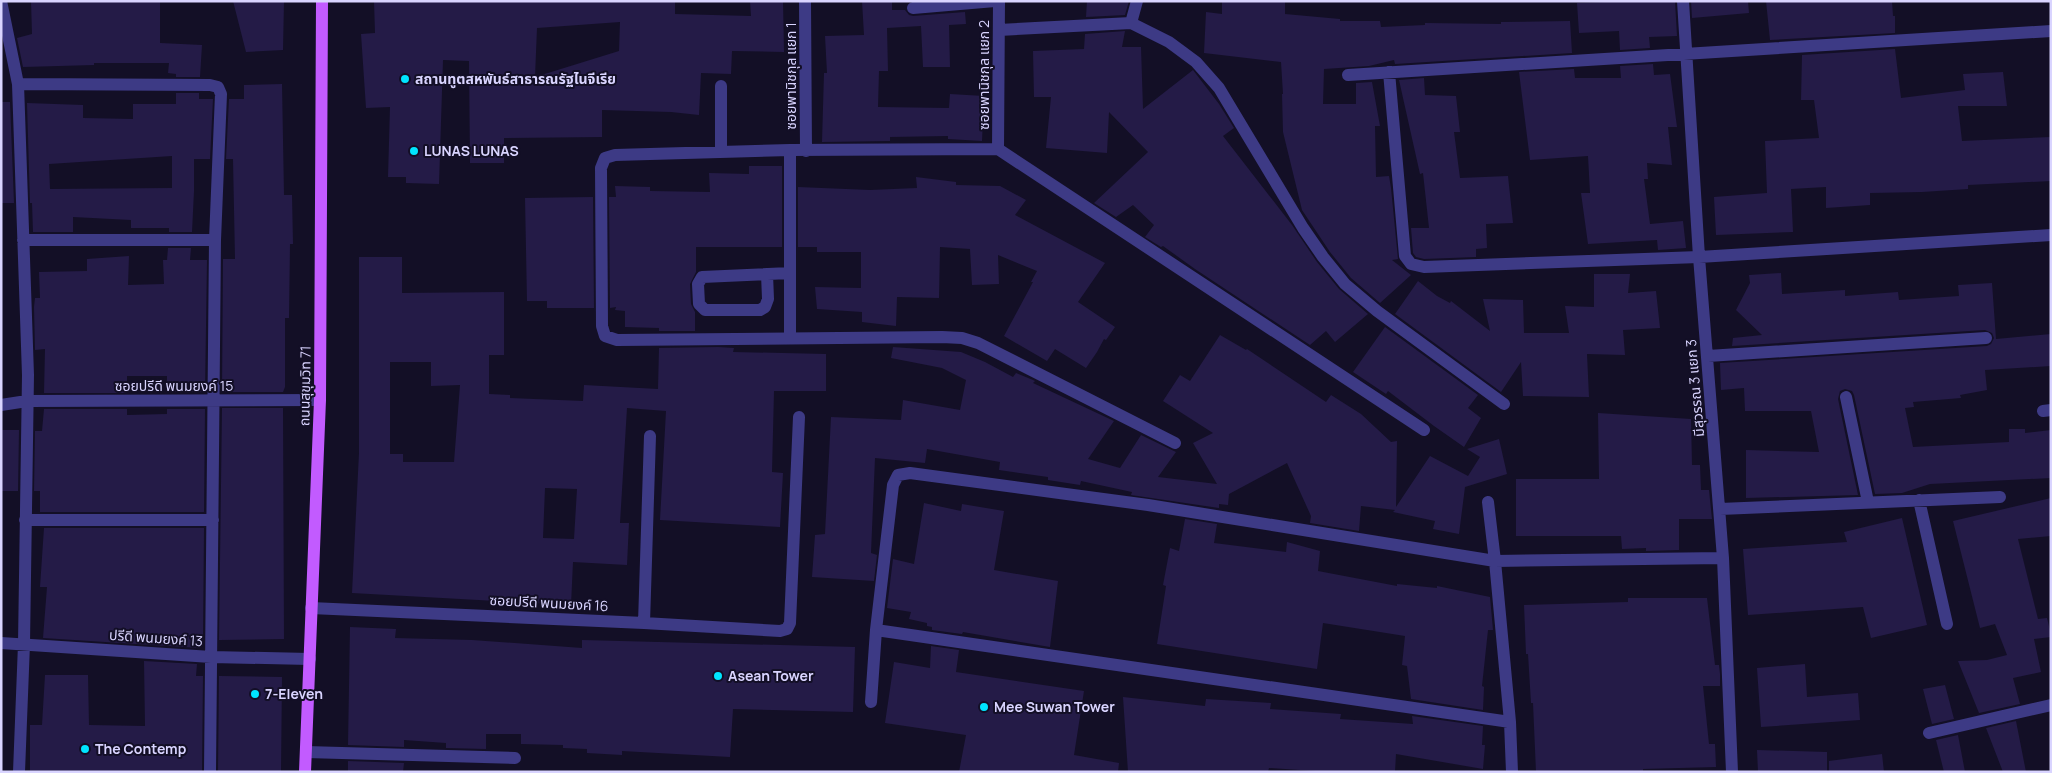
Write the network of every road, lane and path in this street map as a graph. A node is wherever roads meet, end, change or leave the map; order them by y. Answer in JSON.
{"nodes":[{"id":1,"x":2,"y":1,"type":"edge"},
{"id":2,"x":322,"y":1,"type":"edge"},
{"id":3,"x":805,"y":1,"type":"edge"},
{"id":4,"x":997,"y":1,"type":"edge"},
{"id":5,"x":1137,"y":1,"type":"edge"},
{"id":6,"x":1683,"y":1,"type":"edge"},
{"id":7,"x":913,"y":8,"type":"dead end"},
{"id":8,"x":1131,"y":23,"type":"junction"},
{"id":9,"x":999,"y":30,"type":"junction"},
{"id":10,"x":2051,"y":31,"type":"edge"},
{"id":11,"x":1685,"y":53,"type":"junction"},
{"id":12,"x":1389,"y":72,"type":"junction"},
{"id":13,"x":1348,"y":75,"type":"dead end"},
{"id":14,"x":18,"y":84,"type":"junction"},
{"id":15,"x":721,"y":86,"type":"dead end"},
{"id":16,"x":998,"y":149,"type":"junction"},
{"id":17,"x":790,"y":150,"type":"junction"},
{"id":18,"x":806,"y":151,"type":"junction"},
{"id":19,"x":721,"y":152,"type":"junction"},
{"id":20,"x":2051,"y":235,"type":"edge"},
{"id":21,"x":23,"y":240,"type":"junction"},
{"id":22,"x":214,"y":240,"type":"junction"},
{"id":23,"x":1699,"y":257,"type":"junction"},
{"id":24,"x":790,"y":273,"type":"junction"},
{"id":25,"x":767,"y":274,"type":"junction"},
{"id":26,"x":790,"y":338,"type":"junction"},
{"id":27,"x":1986,"y":338,"type":"dead end"},
{"id":28,"x":1708,"y":356,"type":"junction"},
{"id":29,"x":1846,"y":397,"type":"dead end"},
{"id":30,"x":320,"y":400,"type":"junction"},
{"id":31,"x":27,"y":401,"type":"junction"},
{"id":32,"x":214,"y":401,"type":"junction"},
{"id":33,"x":1504,"y":404,"type":"dead end"},
{"id":34,"x":1,"y":405,"type":"edge"},
{"id":35,"x":799,"y":418,"type":"dead end"},
{"id":36,"x":1424,"y":430,"type":"dead end"},
{"id":37,"x":650,"y":436,"type":"dead end"},
{"id":38,"x":1176,"y":443,"type":"dead end"},
{"id":39,"x":2000,"y":497,"type":"dead end"},
{"id":40,"x":1919,"y":500,"type":"junction"},
{"id":41,"x":1488,"y":502,"type":"dead end"},
{"id":42,"x":1868,"y":502,"type":"junction"},
{"id":43,"x":1720,"y":509,"type":"junction"},
{"id":44,"x":25,"y":520,"type":"junction"},
{"id":45,"x":213,"y":520,"type":"junction"},
{"id":46,"x":1723,"y":558,"type":"junction"},
{"id":47,"x":1495,"y":561,"type":"junction"},
{"id":48,"x":310,"y":608,"type":"junction"},
{"id":49,"x":644,"y":623,"type":"junction"},
{"id":50,"x":1947,"y":624,"type":"dead end"},
{"id":51,"x":876,"y":630,"type":"junction"},
{"id":52,"x":1,"y":643,"type":"edge"},
{"id":53,"x":24,"y":644,"type":"junction"},
{"id":54,"x":211,"y":657,"type":"junction"},
{"id":55,"x":310,"y":659,"type":"junction"},
{"id":56,"x":871,"y":702,"type":"dead end"},
{"id":57,"x":2051,"y":705,"type":"edge"},
{"id":58,"x":1510,"y":722,"type":"junction"},
{"id":59,"x":1929,"y":733,"type":"dead end"},
{"id":60,"x":306,"y":752,"type":"junction"},
{"id":61,"x":515,"y":758,"type":"dead end"},
{"id":62,"x":19,"y":772,"type":"edge"},
{"id":63,"x":210,"y":772,"type":"edge"},
{"id":64,"x":305,"y":772,"type":"edge"},
{"id":65,"x":1512,"y":772,"type":"edge"},
{"id":66,"x":1732,"y":772,"type":"edge"}],
"edges":[{"from":1,"to":14,"type":"street"},
{"from":2,"to":30,"type":"main road","name":"ถนนสุขุมวิท 71"},
{"from":3,"to":18,"type":"street","name":"ซอยพานิชกุล แยก 1"},
{"from":4,"to":7,"type":"street"},
{"from":4,"to":9,"type":"street","name":"ซอยพานิชกุล แยก 2"},
{"from":5,"to":8,"type":"street"},
{"from":6,"to":11,"type":"street","name":"มีสุวรรณ 3 แยก 3"},
{"from":8,"to":9,"type":"street"},
{"from":8,"to":33,"type":"street"},
{"from":9,"to":16,"type":"street","name":"ซอยพานิชกุล แยก 2"},
{"from":10,"to":11,"type":"street"},
{"from":11,"to":12,"type":"street"},
{"from":11,"to":23,"type":"street","name":"มีสุวรรณ 3 แยก 3"},
{"from":12,"to":13,"type":"street"},
{"from":12,"to":23,"type":"street"},
{"from":14,"to":21,"type":"street"},
{"from":14,"to":22,"type":"street"},
{"from":15,"to":19,"type":"street"},
{"from":16,"to":18,"type":"street"},
{"from":16,"to":36,"type":"street"},
{"from":17,"to":18,"type":"street"},
{"from":17,"to":19,"type":"street"},
{"from":17,"to":24,"type":"street"},
{"from":19,"to":26,"type":"street"},
{"from":20,"to":23,"type":"street"},
{"from":21,"to":22,"type":"street"},
{"from":21,"to":31,"type":"street"},
{"from":22,"to":32,"type":"street"},
{"from":23,"to":28,"type":"street","name":"มีสุวรรณ 3 แยก 3"},
{"from":24,"to":25,"type":"street"},
{"from":24,"to":26,"type":"street"},
{"from":25,"to":25,"type":"street"},
{"from":26,"to":38,"type":"street"},
{"from":27,"to":28,"type":"street"},
{"from":28,"to":43,"type":"street","name":"มีสุวรรณ 3 แยก 3"},
{"from":29,"to":42,"type":"street"},
{"from":30,"to":32,"type":"street","name":"ซอยปรีดี พนมยงค์ 15"},
{"from":30,"to":48,"type":"main road","name":"ถนนสุขุมวิท 71"},
{"from":31,"to":32,"type":"street","name":"ซอยปรีดี พนมยงค์ 15"},
{"from":31,"to":34,"type":"street","name":"ซอยปรีดี พนมยงค์ 15"},
{"from":31,"to":44,"type":"street"},
{"from":32,"to":45,"type":"street"},
{"from":35,"to":49,"type":"street","name":"ซอยปรีดี พนมยงค์ 16"},
{"from":37,"to":49,"type":"street"},
{"from":39,"to":40,"type":"street"},
{"from":40,"to":42,"type":"street"},
{"from":40,"to":50,"type":"street"},
{"from":41,"to":47,"type":"street"},
{"from":42,"to":43,"type":"street"},
{"from":43,"to":46,"type":"street","name":"มีสุวรรณ 3 แยก 3"},
{"from":44,"to":45,"type":"street"},
{"from":44,"to":53,"type":"street"},
{"from":45,"to":54,"type":"street"},
{"from":46,"to":47,"type":"street"},
{"from":46,"to":66,"type":"street","name":"มีสุวรรณ 3 แยก 3"},
{"from":47,"to":51,"type":"street"},
{"from":47,"to":58,"type":"street"},
{"from":48,"to":49,"type":"street","name":"ซอยปรีดี พนมยงค์ 16"},
{"from":48,"to":55,"type":"main road","name":"ถนนสุขุมวิท 71"},
{"from":51,"to":56,"type":"street"},
{"from":51,"to":58,"type":"street"},
{"from":52,"to":53,"type":"street","name":"ปรีดี พนมยงค์ 13"},
{"from":53,"to":54,"type":"street","name":"ปรีดี พนมยงค์ 13"},
{"from":53,"to":62,"type":"street"},
{"from":54,"to":55,"type":"street","name":"ปรีดี พนมยงค์ 13"},
{"from":54,"to":63,"type":"street"},
{"from":55,"to":60,"type":"main road","name":"ถนนสุขุมวิท 71"},
{"from":57,"to":59,"type":"street"},
{"from":58,"to":65,"type":"street"},
{"from":60,"to":61,"type":"street"},
{"from":60,"to":64,"type":"main road","name":"ถนนสุขุมวิท 71"}]}
